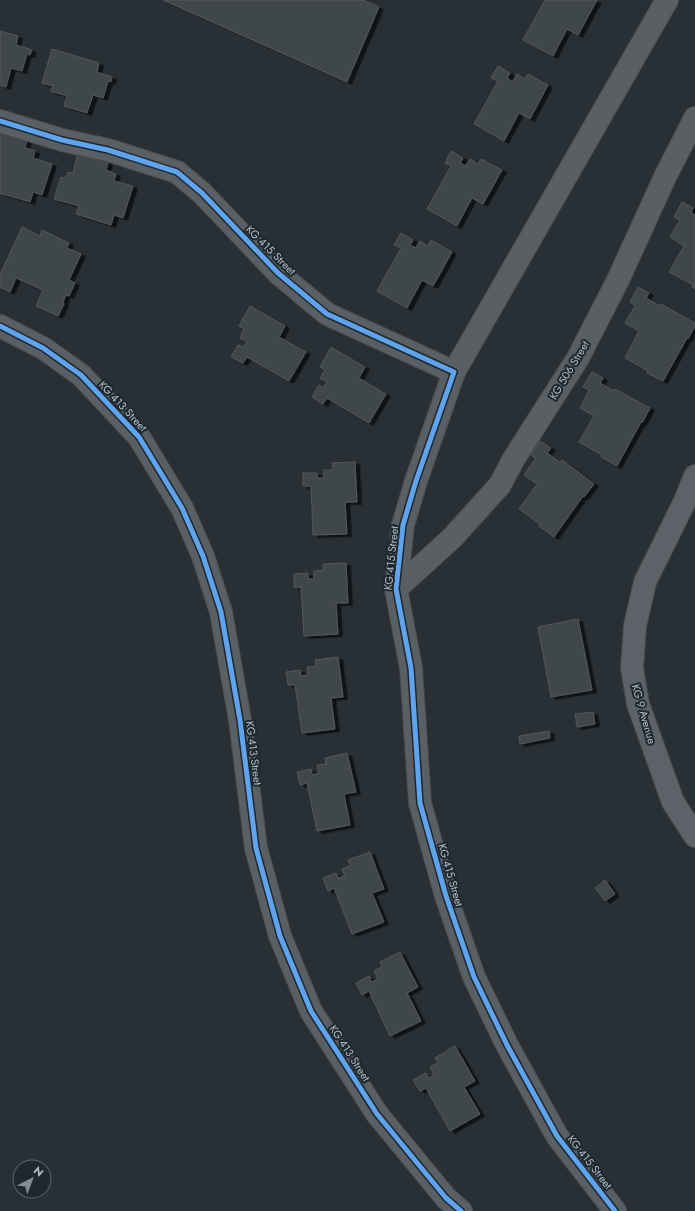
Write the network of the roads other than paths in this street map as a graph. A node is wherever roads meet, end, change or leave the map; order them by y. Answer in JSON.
{"nodes":[{"id":1,"x":668,"y":0,"type":"edge"},
{"id":2,"x":695,"y":118,"type":"edge"},
{"id":3,"x":0,"y":121,"type":"edge"},
{"id":4,"x":0,"y":326,"type":"edge"},
{"id":5,"x":454,"y":372,"type":"junction"},
{"id":6,"x":695,"y":476,"type":"edge"},
{"id":7,"x":690,"y":507,"type":"edge"},
{"id":8,"x":396,"y":590,"type":"junction"},
{"id":9,"x":695,"y":836,"type":"edge"},
{"id":10,"x":461,"y":1211,"type":"edge"},
{"id":11,"x":615,"y":1211,"type":"edge"}],
"edges":[{"from":1,"to":5,"type":"street"},
{"from":2,"to":8,"type":"street","name":"KG 506 Street"},
{"from":3,"to":5,"type":"street","name":"KG 415 Street"},
{"from":4,"to":10,"type":"street","name":"KG 413 Street"},
{"from":5,"to":8,"type":"street","name":"KG 415 Street"},
{"from":6,"to":7,"type":"main road","name":"KG 9 Avenue"},
{"from":7,"to":9,"type":"main road","name":"KG 9 Avenue"},
{"from":8,"to":11,"type":"street","name":"KG 415 Street"}]}
